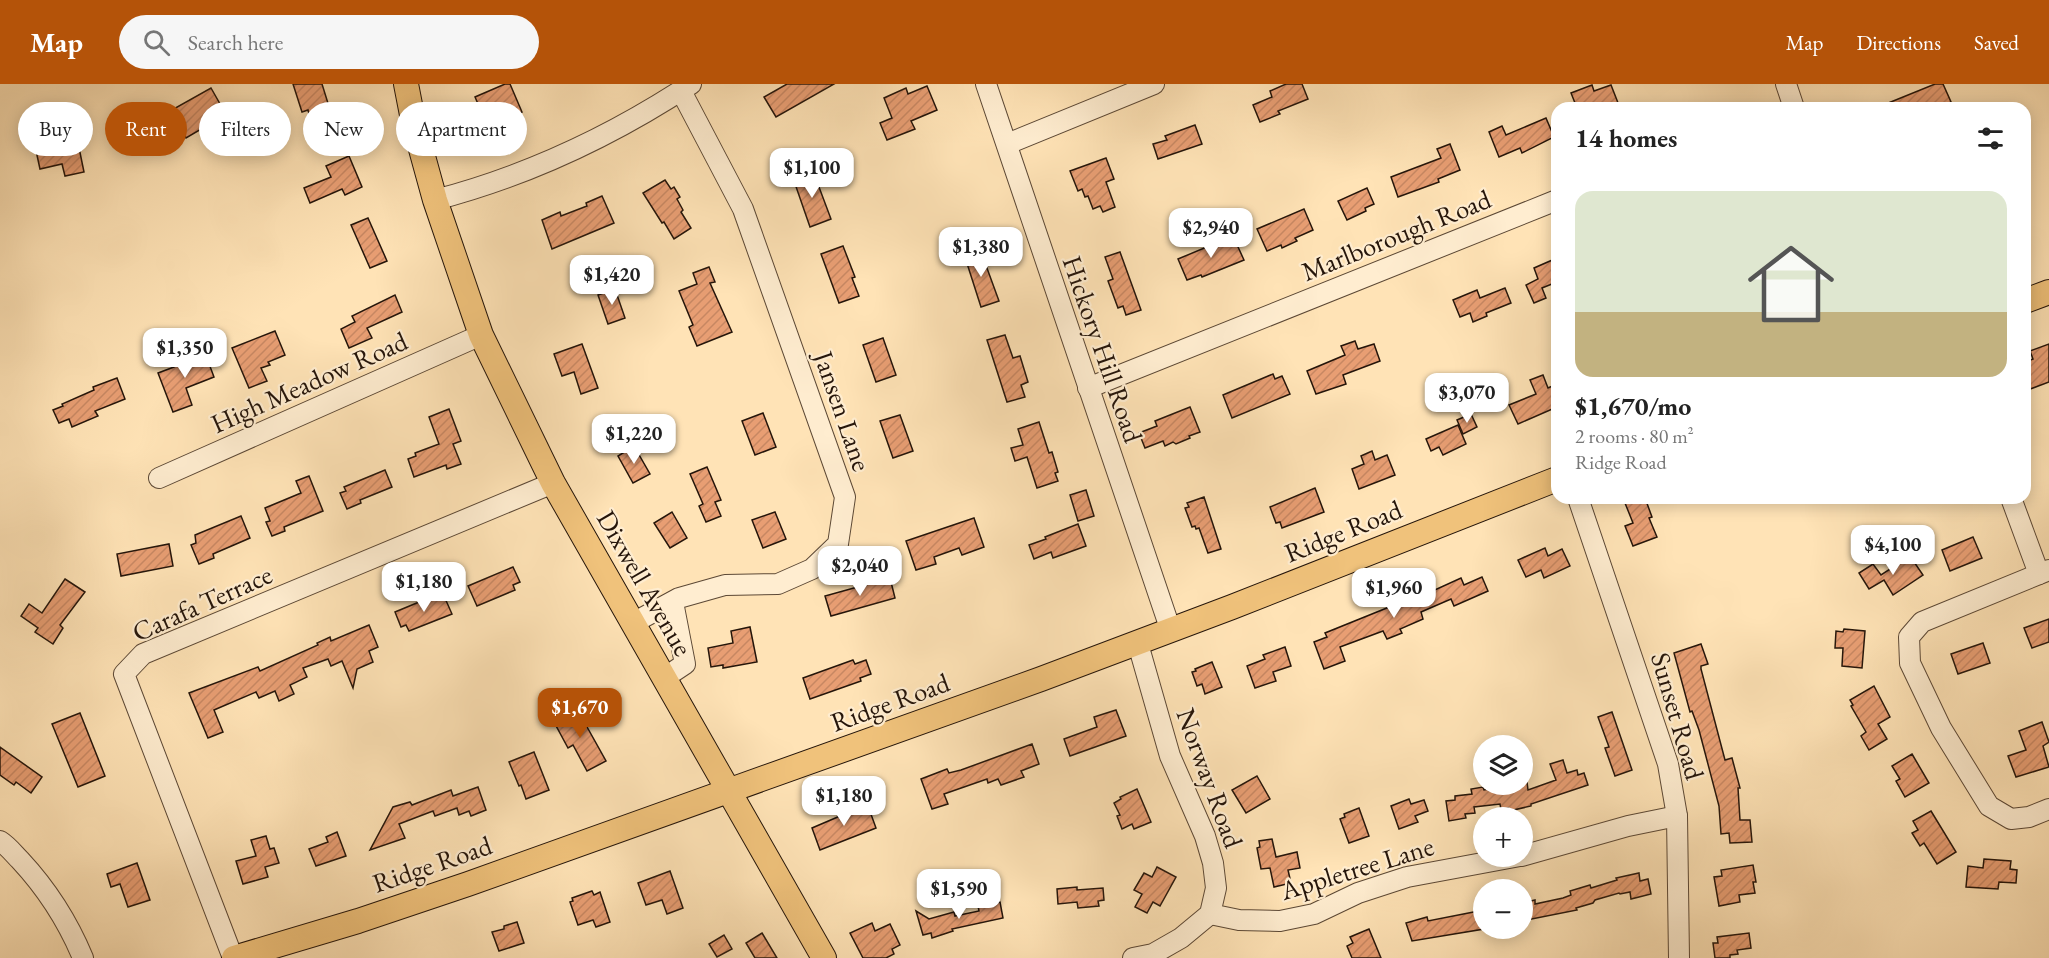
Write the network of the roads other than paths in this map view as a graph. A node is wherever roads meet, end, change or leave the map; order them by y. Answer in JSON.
{"nodes":[{"id":1,"x":406,"y":84,"type":"edge"},
{"id":2,"x":986,"y":84,"type":"edge"},
{"id":3,"x":1154,"y":84,"type":"edge"},
{"id":4,"x":687,"y":87,"type":"edge"},
{"id":5,"x":1007,"y":144,"type":"junction"},
{"id":6,"x":435,"y":200,"type":"junction"},
{"id":7,"x":1551,"y":202,"type":"edge"},
{"id":8,"x":2049,"y":292,"type":"edge"},
{"id":9,"x":2031,"y":299,"type":"edge"},
{"id":10,"x":481,"y":335,"type":"junction"},
{"id":11,"x":1088,"y":387,"type":"junction"},
{"id":12,"x":159,"y":478,"type":"dead end"},
{"id":13,"x":1551,"y":481,"type":"edge"},
{"id":14,"x":553,"y":483,"type":"junction"},
{"id":15,"x":1580,"y":504,"type":"edge"},
{"id":16,"x":2014,"y":504,"type":"edge"},
{"id":17,"x":2044,"y":572,"type":"edge"},
{"id":18,"x":673,"y":602,"type":"junction"},
{"id":19,"x":633,"y":623,"type":"junction"},
{"id":20,"x":1171,"y":631,"type":"junction"},
{"id":21,"x":1138,"y":644,"type":"junction"},
{"id":22,"x":664,"y":678,"type":"junction"},
{"id":23,"x":728,"y":791,"type":"junction"},
{"id":24,"x":2049,"y":809,"type":"edge"},
{"id":25,"x":1677,"y":816,"type":"junction"},
{"id":26,"x":0,"y":841,"type":"edge"},
{"id":27,"x":1533,"y":853,"type":"edge"},
{"id":28,"x":1473,"y":865,"type":"edge"},
{"id":29,"x":1210,"y":914,"type":"junction"},
{"id":30,"x":83,"y":958,"type":"edge"},
{"id":31,"x":234,"y":958,"type":"edge"},
{"id":32,"x":824,"y":958,"type":"edge"},
{"id":33,"x":1132,"y":958,"type":"edge"},
{"id":34,"x":1678,"y":958,"type":"edge"}],
"edges":[{"from":1,"to":6,"type":"main road","name":"Dixwell Avenue"},
{"from":2,"to":5,"type":"street","name":"Hickory Hill Road"},
{"from":3,"to":5,"type":"street"},
{"from":4,"to":6,"type":"street"},
{"from":4,"to":18,"type":"street","name":"Jansen Lane"},
{"from":5,"to":11,"type":"street","name":"Hickory Hill Road"},
{"from":6,"to":10,"type":"main road","name":"Dixwell Avenue"},
{"from":7,"to":11,"type":"street","name":"Marlborough Road"},
{"from":8,"to":9,"type":"main road"},
{"from":10,"to":12,"type":"street","name":"High Meadow Road"},
{"from":10,"to":14,"type":"main road","name":"Dixwell Avenue"},
{"from":11,"to":20,"type":"street","name":"Hickory Hill Road"},
{"from":13,"to":20,"type":"main road","name":"Ridge Road"},
{"from":14,"to":19,"type":"main road","name":"Dixwell Avenue"},
{"from":14,"to":31,"type":"street","name":"Carafa Terrace"},
{"from":15,"to":25,"type":"street","name":"Sunset Road"},
{"from":16,"to":17,"type":"street"},
{"from":17,"to":24,"type":"street"},
{"from":18,"to":19,"type":"street","name":"Jansen Lane"},
{"from":18,"to":22,"type":"street"},
{"from":19,"to":22,"type":"main road","name":"Dixwell Avenue"},
{"from":20,"to":21,"type":"main road","name":"Ridge Road"},
{"from":21,"to":23,"type":"main road","name":"Ridge Road"},
{"from":21,"to":29,"type":"street","name":"Norway Road"},
{"from":22,"to":23,"type":"main road","name":"Dixwell Avenue"},
{"from":23,"to":31,"type":"main road","name":"Ridge Road"},
{"from":23,"to":32,"type":"main road","name":"Dixwell Avenue"},
{"from":25,"to":27,"type":"street","name":"Appletree Lane"},
{"from":25,"to":34,"type":"street","name":"Sunset Road"},
{"from":26,"to":30,"type":"street"},
{"from":28,"to":29,"type":"street","name":"Appletree Lane"},
{"from":29,"to":33,"type":"street"}]}
